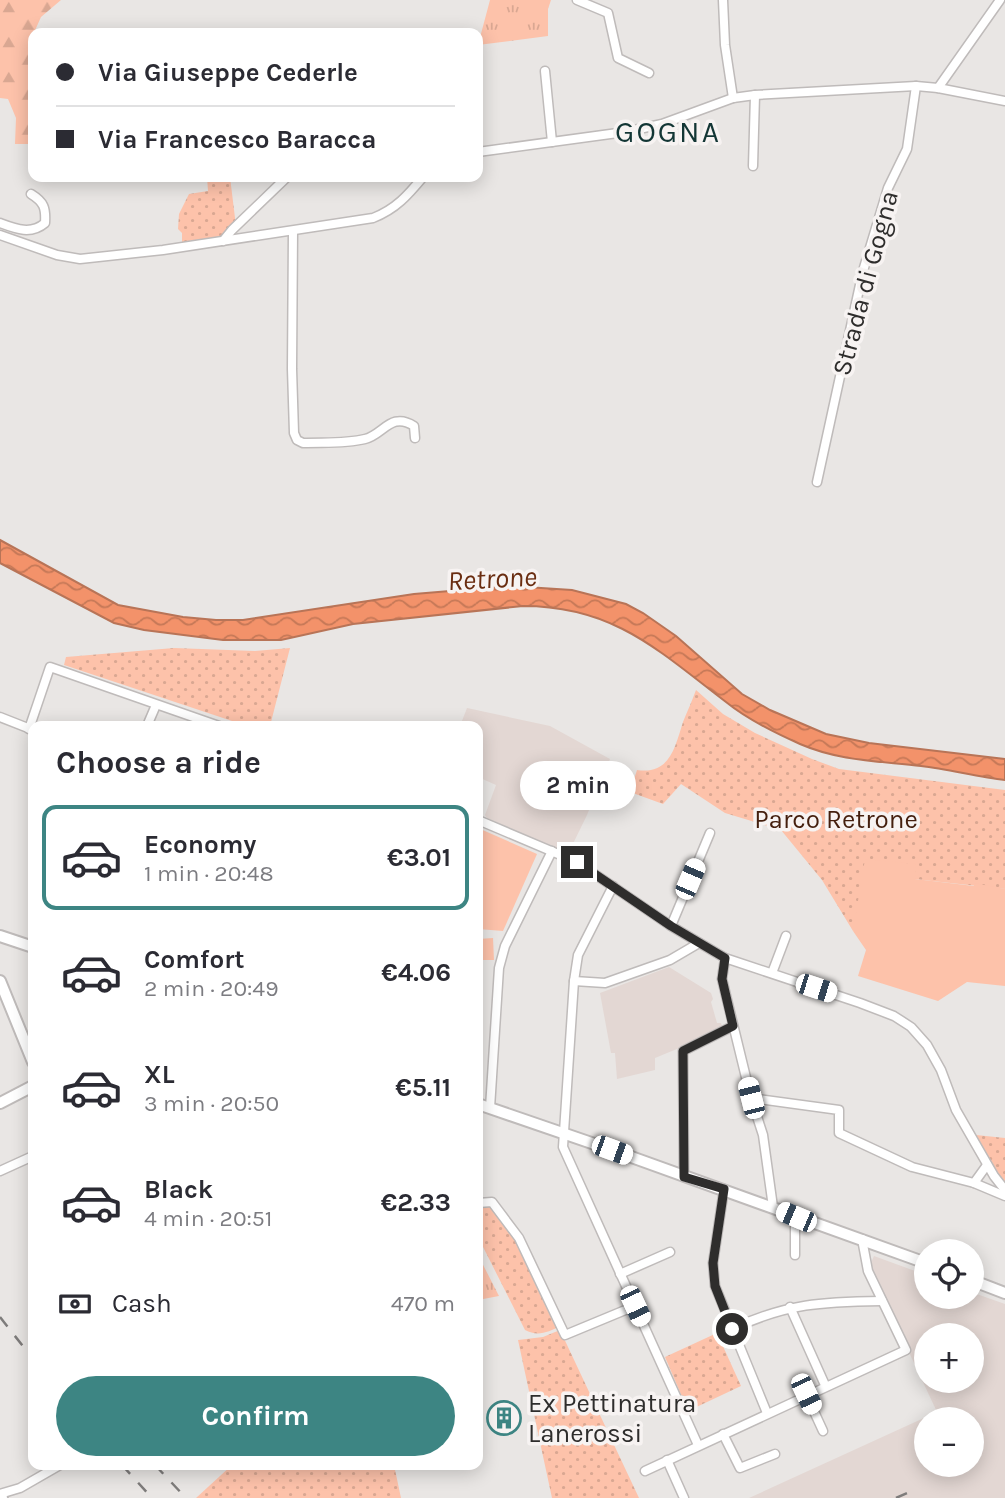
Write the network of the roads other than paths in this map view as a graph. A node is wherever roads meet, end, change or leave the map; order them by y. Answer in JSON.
{"nodes":[{"id":1,"x":577,"y":0,"type":"edge"},
{"id":2,"x":723,"y":0,"type":"edge"},
{"id":3,"x":1000,"y":0,"type":"edge"},
{"id":4,"x":545,"y":71,"type":"dead end"},
{"id":5,"x":649,"y":73,"type":"dead end"},
{"id":6,"x":916,"y":86,"type":"junction"},
{"id":7,"x":938,"y":88,"type":"junction"},
{"id":8,"x":755,"y":95,"type":"junction"},
{"id":9,"x":733,"y":98,"type":"junction"},
{"id":10,"x":1005,"y":100,"type":"edge"},
{"id":11,"x":552,"y":142,"type":"junction"},
{"id":12,"x":483,"y":151,"type":"edge"},
{"id":13,"x":753,"y":166,"type":"dead end"},
{"id":14,"x":282,"y":182,"type":"edge"},
{"id":15,"x":419,"y":182,"type":"edge"},
{"id":16,"x":31,"y":194,"type":"dead end"},
{"id":17,"x":0,"y":223,"type":"edge"},
{"id":18,"x":293,"y":231,"type":"junction"},
{"id":19,"x":0,"y":235,"type":"edge"},
{"id":20,"x":223,"y":241,"type":"junction"},
{"id":21,"x":415,"y":438,"type":"dead end"},
{"id":22,"x":817,"y":482,"type":"dead end"},
{"id":23,"x":156,"y":705,"type":"junction"},
{"id":24,"x":0,"y":717,"type":"edge"},
{"id":25,"x":34,"y":721,"type":"edge"},
{"id":26,"x":149,"y":721,"type":"edge"},
{"id":27,"x":204,"y":721,"type":"edge"},
{"id":28,"x":28,"y":729,"type":"edge"},
{"id":29,"x":483,"y":822,"type":"edge"},
{"id":30,"x":710,"y":833,"type":"dead end"},
{"id":31,"x":552,"y":851,"type":"junction"},
{"id":32,"x":613,"y":886,"type":"junction"},
{"id":33,"x":671,"y":926,"type":"junction"},
{"id":34,"x":0,"y":936,"type":"edge"},
{"id":35,"x":786,"y":936,"type":"dead end"},
{"id":36,"x":699,"y":943,"type":"junction"},
{"id":37,"x":28,"y":945,"type":"edge"},
{"id":38,"x":725,"y":958,"type":"junction"},
{"id":39,"x":772,"y":974,"type":"junction"},
{"id":40,"x":0,"y":981,"type":"edge"},
{"id":41,"x":574,"y":981,"type":"junction"},
{"id":42,"x":5,"y":1009,"type":"edge"},
{"id":43,"x":733,"y":1026,"type":"junction"},
{"id":44,"x":28,"y":1053,"type":"edge"},
{"id":45,"x":28,"y":1089,"type":"edge"},
{"id":46,"x":751,"y":1098,"type":"junction"},
{"id":47,"x":0,"y":1103,"type":"edge"},
{"id":48,"x":483,"y":1106,"type":"edge"},
{"id":49,"x":490,"y":1108,"type":"junction"},
{"id":50,"x":563,"y":1134,"type":"junction"},
{"id":51,"x":28,"y":1158,"type":"edge"},
{"id":52,"x":987,"y":1165,"type":"junction"},
{"id":53,"x":0,"y":1171,"type":"edge"},
{"id":54,"x":684,"y":1177,"type":"junction"},
{"id":55,"x":974,"y":1183,"type":"junction"},
{"id":56,"x":724,"y":1189,"type":"junction"},
{"id":57,"x":1005,"y":1190,"type":"edge"},
{"id":58,"x":1005,"y":1196,"type":"edge"},
{"id":59,"x":483,"y":1203,"type":"edge"},
{"id":60,"x":773,"y":1207,"type":"junction"},
{"id":61,"x":796,"y":1217,"type":"junction"},
{"id":62,"x":862,"y":1239,"type":"junction"},
{"id":63,"x":670,"y":1252,"type":"dead end"},
{"id":64,"x":795,"y":1255,"type":"dead end"},
{"id":65,"x":914,"y":1258,"type":"edge"},
{"id":66,"x":620,"y":1274,"type":"junction"},
{"id":67,"x":984,"y":1285,"type":"edge"},
{"id":68,"x":1005,"y":1293,"type":"edge"},
{"id":69,"x":882,"y":1301,"type":"junction"},
{"id":70,"x":635,"y":1306,"type":"junction"},
{"id":71,"x":790,"y":1307,"type":"junction"},
{"id":72,"x":732,"y":1329,"type":"junction"},
{"id":73,"x":825,"y":1385,"type":"junction"},
{"id":74,"x":806,"y":1394,"type":"junction"},
{"id":75,"x":767,"y":1413,"type":"junction"},
{"id":76,"x":823,"y":1431,"type":"dead end"},
{"id":77,"x":723,"y":1434,"type":"junction"},
{"id":78,"x":698,"y":1445,"type":"junction"},
{"id":79,"x":775,"y":1454,"type":"dead end"},
{"id":80,"x":667,"y":1460,"type":"junction"},
{"id":81,"x":51,"y":1470,"type":"edge"},
{"id":82,"x":645,"y":1471,"type":"dead end"},
{"id":83,"x":1,"y":1496,"type":"edge"},
{"id":84,"x":684,"y":1498,"type":"edge"}],
"edges":[{"from":1,"to":5,"type":"street"},
{"from":2,"to":9,"type":"street"},
{"from":3,"to":7,"type":"street"},
{"from":4,"to":11,"type":"street"},
{"from":6,"to":7,"type":"street"},
{"from":6,"to":8,"type":"street"},
{"from":6,"to":22,"type":"street","name":"Strada di Gogna"},
{"from":7,"to":10,"type":"street"},
{"from":8,"to":9,"type":"street"},
{"from":8,"to":13,"type":"street"},
{"from":9,"to":11,"type":"street"},
{"from":11,"to":12,"type":"street"},
{"from":14,"to":20,"type":"street"},
{"from":15,"to":18,"type":"street"},
{"from":16,"to":17,"type":"street"},
{"from":18,"to":20,"type":"street"},
{"from":18,"to":21,"type":"street"},
{"from":19,"to":20,"type":"street"},
{"from":23,"to":25,"type":"street"},
{"from":23,"to":26,"type":"street"},
{"from":23,"to":27,"type":"street"},
{"from":24,"to":28,"type":"street"},
{"from":29,"to":31,"type":"street"},
{"from":30,"to":33,"type":"street"},
{"from":31,"to":32,"type":"street"},
{"from":31,"to":49,"type":"street"},
{"from":32,"to":33,"type":"street"},
{"from":32,"to":41,"type":"street"},
{"from":33,"to":36,"type":"street"},
{"from":34,"to":37,"type":"main road"},
{"from":35,"to":39,"type":"street"},
{"from":36,"to":38,"type":"street"},
{"from":36,"to":41,"type":"street"},
{"from":38,"to":39,"type":"street"},
{"from":38,"to":43,"type":"street"},
{"from":39,"to":52,"type":"street"},
{"from":40,"to":42,"type":"main road"},
{"from":41,"to":50,"type":"street"},
{"from":42,"to":44,"type":"main road"},
{"from":43,"to":46,"type":"street"},
{"from":43,"to":54,"type":"street"},
{"from":45,"to":47,"type":"main road"},
{"from":46,"to":55,"type":"street"},
{"from":46,"to":60,"type":"street"},
{"from":48,"to":49,"type":"main road"},
{"from":49,"to":50,"type":"main road"},
{"from":50,"to":54,"type":"main road"},
{"from":50,"to":66,"type":"street"},
{"from":51,"to":53,"type":"street"},
{"from":52,"to":55,"type":"street"},
{"from":52,"to":57,"type":"street"},
{"from":54,"to":56,"type":"main road"},
{"from":55,"to":58,"type":"street"},
{"from":56,"to":60,"type":"main road"},
{"from":56,"to":72,"type":"street"},
{"from":59,"to":70,"type":"street"},
{"from":60,"to":61,"type":"main road"},
{"from":61,"to":62,"type":"main road"},
{"from":61,"to":64,"type":"street"},
{"from":62,"to":65,"type":"main road"},
{"from":62,"to":69,"type":"street"},
{"from":63,"to":66,"type":"street"},
{"from":66,"to":70,"type":"street"},
{"from":67,"to":68,"type":"main road"},
{"from":69,"to":71,"type":"street"},
{"from":69,"to":73,"type":"street"},
{"from":70,"to":78,"type":"street"},
{"from":71,"to":72,"type":"street"},
{"from":71,"to":73,"type":"street"},
{"from":72,"to":75,"type":"street"},
{"from":73,"to":74,"type":"street"},
{"from":74,"to":75,"type":"street"},
{"from":74,"to":76,"type":"street"},
{"from":75,"to":77,"type":"street"},
{"from":77,"to":78,"type":"street"},
{"from":77,"to":79,"type":"street"},
{"from":78,"to":80,"type":"street"},
{"from":80,"to":82,"type":"street"},
{"from":80,"to":84,"type":"street"},
{"from":81,"to":83,"type":"street"}]}
